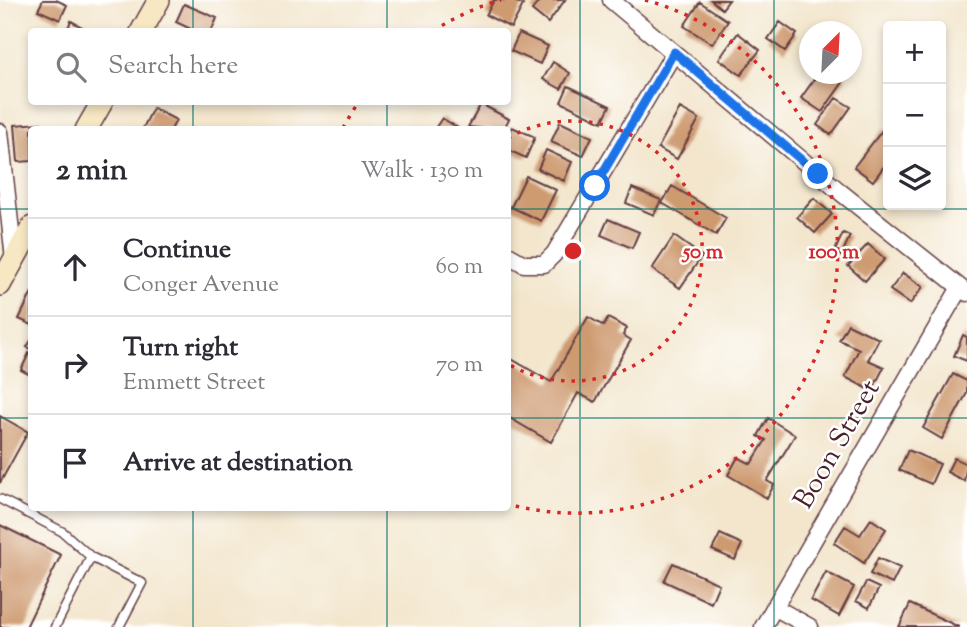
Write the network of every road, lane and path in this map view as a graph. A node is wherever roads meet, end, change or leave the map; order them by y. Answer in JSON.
{"nodes":[{"id":1,"x":159,"y":0,"type":"edge"},
{"id":2,"x":611,"y":0,"type":"edge"},
{"id":3,"x":143,"y":28,"type":"edge"},
{"id":4,"x":674,"y":52,"type":"junction"},
{"id":5,"x":100,"y":105,"type":"edge"},
{"id":6,"x":88,"y":126,"type":"edge"},
{"id":7,"x":0,"y":132,"type":"edge"},
{"id":8,"x":28,"y":235,"type":"edge"},
{"id":9,"x":511,"y":257,"type":"edge"},
{"id":10,"x":14,"y":259,"type":"junction"},
{"id":11,"x":0,"y":285,"type":"edge"},
{"id":12,"x":963,"y":291,"type":"edge"},
{"id":13,"x":0,"y":499,"type":"edge"},
{"id":14,"x":91,"y":557,"type":"junction"},
{"id":15,"x":774,"y":607,"type":"junction"},
{"id":16,"x":55,"y":627,"type":"edge"},
{"id":17,"x":119,"y":627,"type":"edge"},
{"id":18,"x":763,"y":627,"type":"edge"},
{"id":19,"x":810,"y":627,"type":"edge"}],
"edges":[{"from":1,"to":3,"type":"street"},
{"from":2,"to":4,"type":"street"},
{"from":4,"to":9,"type":"street"},
{"from":4,"to":12,"type":"street"},
{"from":5,"to":6,"type":"street"},
{"from":7,"to":10,"type":"street"},
{"from":8,"to":10,"type":"street"},
{"from":10,"to":11,"type":"street"},
{"from":12,"to":15,"type":"street","name":"Boon Street"},
{"from":13,"to":14,"type":"lane"},
{"from":14,"to":16,"type":"lane"},
{"from":14,"to":17,"type":"lane"},
{"from":15,"to":18,"type":"street","name":"Boon Street"},
{"from":15,"to":19,"type":"street"}]}
